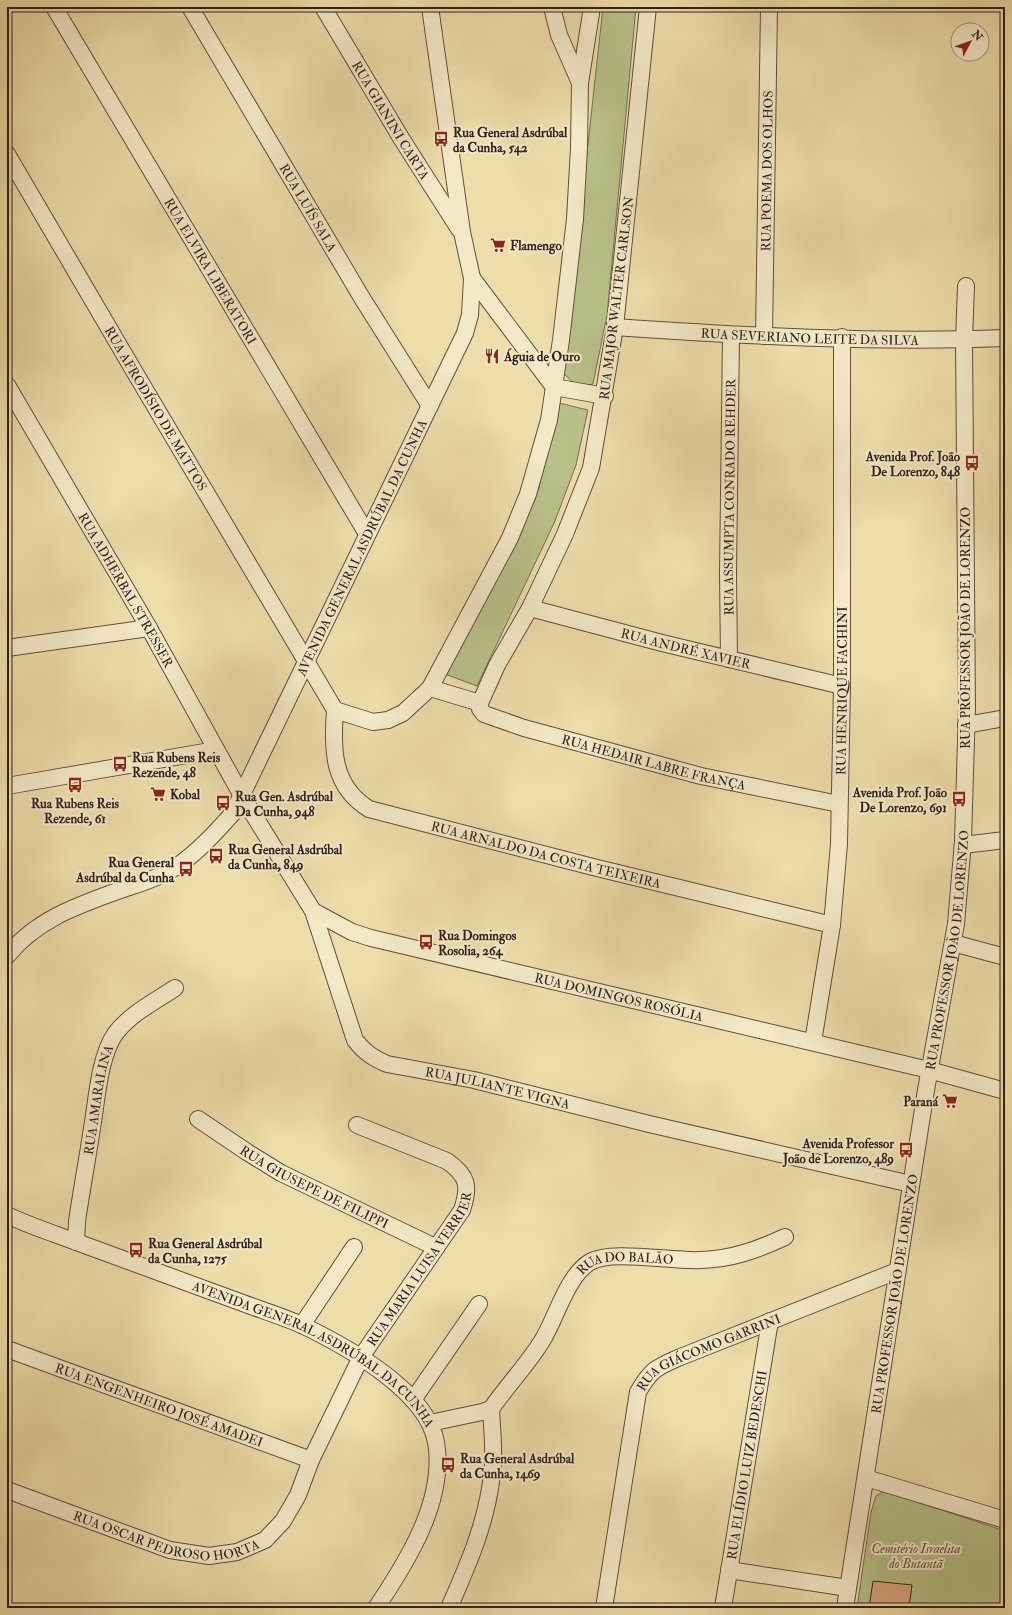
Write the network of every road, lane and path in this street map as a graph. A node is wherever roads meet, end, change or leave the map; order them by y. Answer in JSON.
{"nodes":[{"id":1,"x":54,"y":7,"type":"edge"},
{"id":2,"x":190,"y":7,"type":"edge"},
{"id":3,"x":323,"y":7,"type":"edge"},
{"id":4,"x":430,"y":7,"type":"edge"},
{"id":5,"x":552,"y":7,"type":"edge"},
{"id":6,"x":592,"y":7,"type":"edge"},
{"id":7,"x":648,"y":7,"type":"edge"},
{"id":8,"x":769,"y":7,"type":"edge"},
{"id":9,"x":580,"y":83,"type":"junction"},
{"id":10,"x":7,"y":154,"type":"edge"},
{"id":11,"x":462,"y":232,"type":"junction"},
{"id":12,"x":472,"y":278,"type":"junction"},
{"id":13,"x":966,"y":286,"type":"dead end"},
{"id":14,"x":615,"y":327,"type":"junction"},
{"id":15,"x":731,"y":335,"type":"junction"},
{"id":16,"x":764,"y":336,"type":"junction"},
{"id":17,"x":842,"y":338,"type":"junction"},
{"id":18,"x":1005,"y":338,"type":"edge"},
{"id":19,"x":964,"y":340,"type":"junction"},
{"id":20,"x":7,"y":386,"type":"edge"},
{"id":21,"x":554,"y":387,"type":"junction"},
{"id":22,"x":605,"y":396,"type":"junction"},
{"id":23,"x":430,"y":406,"type":"junction"},
{"id":24,"x":368,"y":534,"type":"junction"},
{"id":25,"x":530,"y":608,"type":"junction"},
{"id":26,"x":150,"y":628,"type":"junction"},
{"id":27,"x":7,"y":648,"type":"edge"},
{"id":28,"x":729,"y":659,"type":"junction"},
{"id":29,"x":306,"y":662,"type":"junction"},
{"id":30,"x":842,"y":686,"type":"junction"},
{"id":31,"x":430,"y":688,"type":"junction"},
{"id":32,"x":480,"y":703,"type":"junction"},
{"id":33,"x":335,"y":710,"type":"junction"},
{"id":34,"x":1005,"y":718,"type":"edge"},
{"id":35,"x":966,"y":725,"type":"junction"},
{"id":36,"x":216,"y":750,"type":"junction"},
{"id":37,"x":7,"y":786,"type":"edge"},
{"id":38,"x":242,"y":796,"type":"junction"},
{"id":39,"x":839,"y":804,"type":"junction"},
{"id":40,"x":1005,"y":840,"type":"edge"},
{"id":41,"x":963,"y":846,"type":"junction"},
{"id":42,"x":312,"y":911,"type":"junction"},
{"id":43,"x":832,"y":925,"type":"junction"},
{"id":44,"x":953,"y":943,"type":"junction"},
{"id":45,"x":7,"y":956,"type":"edge"},
{"id":46,"x":1005,"y":957,"type":"edge"},
{"id":47,"x":175,"y":988,"type":"dead end"},
{"id":48,"x":813,"y":1042,"type":"junction"},
{"id":49,"x":929,"y":1070,"type":"junction"},
{"id":50,"x":1005,"y":1091,"type":"edge"},
{"id":51,"x":198,"y":1119,"type":"dead end"},
{"id":52,"x":357,"y":1125,"type":"dead end"},
{"id":53,"x":911,"y":1184,"type":"junction"},
{"id":54,"x":7,"y":1215,"type":"edge"},
{"id":55,"x":785,"y":1237,"type":"dead end"},
{"id":56,"x":76,"y":1242,"type":"junction"},
{"id":57,"x":354,"y":1248,"type":"dead end"},
{"id":58,"x":435,"y":1248,"type":"junction"},
{"id":59,"x":897,"y":1271,"type":"junction"},
{"id":60,"x":479,"y":1304,"type":"dead end"},
{"id":61,"x":770,"y":1321,"type":"junction"},
{"id":62,"x":302,"y":1326,"type":"junction"},
{"id":63,"x":7,"y":1349,"type":"edge"},
{"id":64,"x":361,"y":1357,"type":"junction"},
{"id":65,"x":413,"y":1400,"type":"junction"},
{"id":66,"x":491,"y":1409,"type":"junction"},
{"id":67,"x":430,"y":1423,"type":"junction"},
{"id":68,"x":311,"y":1460,"type":"junction"},
{"id":69,"x":866,"y":1478,"type":"junction"},
{"id":70,"x":7,"y":1490,"type":"edge"},
{"id":71,"x":1005,"y":1520,"type":"edge"},
{"id":72,"x":729,"y":1570,"type":"junction"},
{"id":73,"x":848,"y":1588,"type":"junction"},
{"id":74,"x":376,"y":1608,"type":"edge"},
{"id":75,"x":449,"y":1608,"type":"edge"},
{"id":76,"x":604,"y":1608,"type":"edge"},
{"id":77,"x":723,"y":1608,"type":"edge"},
{"id":78,"x":845,"y":1608,"type":"edge"}],
"edges":[{"from":1,"to":24,"type":"street","name":"RUA ELVIRA LIBERATORI"},
{"from":2,"to":23,"type":"street","name":"RUA LUÍS SALA"},
{"from":3,"to":11,"type":"street","name":"RUA GIANINI CARTA"},
{"from":4,"to":11,"type":"street","name":"AVENIDA GENERAL ASDRÚBAL DA CUNHA"},
{"from":5,"to":9,"type":"street"},
{"from":6,"to":9,"type":"street"},
{"from":7,"to":14,"type":"street","name":"RUA MAJOR WALTER CARLSON"},
{"from":8,"to":16,"type":"street","name":"RUA POEMA DOS OLHOS"},
{"from":9,"to":21,"type":"street"},
{"from":10,"to":29,"type":"street","name":"RUA AFRODÍSIO DE MATTOS"},
{"from":11,"to":12,"type":"street","name":"AVENIDA GENERAL ASDRÚBAL DA CUNHA"},
{"from":12,"to":21,"type":"street"},
{"from":12,"to":23,"type":"street","name":"AVENIDA GENERAL ASDRÚBAL DA CUNHA"},
{"from":13,"to":19,"type":"street","name":"RUA PROFESSOR JOÃO DE LORENZO"},
{"from":14,"to":15,"type":"street","name":"RUA SEVERIANO LEITE DA SILVA"},
{"from":14,"to":22,"type":"street","name":"RUA MAJOR WALTER CARLSON"},
{"from":15,"to":16,"type":"street","name":"RUA SEVERIANO LEITE DA SILVA"},
{"from":15,"to":28,"type":"street","name":"RUA ASSUMPTA CONRADO REHDER"},
{"from":16,"to":17,"type":"street","name":"RUA SEVERIANO LEITE DA SILVA"},
{"from":17,"to":19,"type":"street","name":"RUA SEVERIANO LEITE DA SILVA"},
{"from":17,"to":30,"type":"street","name":"RUA HENRIQUE FACHINI"},
{"from":18,"to":19,"type":"street","name":"RUA SEVERIANO LEITE DA SILVA"},
{"from":19,"to":35,"type":"street","name":"RUA PROFESSOR JOÃO DE LORENZO"},
{"from":20,"to":26,"type":"street","name":"RUA ADHERBAL STRESSER"},
{"from":21,"to":22,"type":"street"},
{"from":21,"to":31,"type":"street"},
{"from":22,"to":25,"type":"street","name":"RUA MAJOR WALTER CARLSON"},
{"from":23,"to":24,"type":"street","name":"AVENIDA GENERAL ASDRÚBAL DA CUNHA"},
{"from":24,"to":29,"type":"street","name":"AVENIDA GENERAL ASDRÚBAL DA CUNHA"},
{"from":25,"to":28,"type":"street","name":"RUA ANDRÉ XAVIER"},
{"from":25,"to":32,"type":"street","name":"RUA MAJOR WALTER CARLSON"},
{"from":26,"to":27,"type":"street"},
{"from":26,"to":36,"type":"street","name":"RUA ADHERBAL STRESSER"},
{"from":28,"to":30,"type":"street","name":"RUA ANDRÉ XAVIER"},
{"from":29,"to":33,"type":"street"},
{"from":29,"to":38,"type":"street","name":"AVENIDA GENERAL ASDRÚBAL DA CUNHA"},
{"from":30,"to":39,"type":"street","name":"RUA HENRIQUE FACHINI"},
{"from":31,"to":32,"type":"street"},
{"from":31,"to":33,"type":"street"},
{"from":32,"to":39,"type":"street","name":"RUA HEDAIR LABRE FRANÇA"},
{"from":33,"to":43,"type":"street","name":"RUA ARNALDO DA COSTA TEIXEIRA"},
{"from":34,"to":35,"type":"street"},
{"from":35,"to":41,"type":"street","name":"RUA PROFESSOR JOÃO DE LORENZO"},
{"from":36,"to":37,"type":"street"},
{"from":36,"to":38,"type":"street","name":"RUA ADHERBAL STRESSER"},
{"from":38,"to":42,"type":"street","name":"RUA JULIANTE VIGNA"},
{"from":38,"to":45,"type":"street","name":"AVENIDA GENERAL ASDRÚBAL DA CUNHA"},
{"from":39,"to":43,"type":"street","name":"RUA HENRIQUE FACHINI"},
{"from":40,"to":41,"type":"street"},
{"from":41,"to":44,"type":"street","name":"RUA PROFESSOR JOÃO DE LORENZO"},
{"from":42,"to":48,"type":"street","name":"RUA DOMINGOS ROSÓLIA"},
{"from":42,"to":53,"type":"street","name":"RUA JULIANTE VIGNA"},
{"from":43,"to":48,"type":"street","name":"RUA HENRIQUE FACHINI"},
{"from":44,"to":46,"type":"street"},
{"from":44,"to":49,"type":"street","name":"RUA PROFESSOR JOÃO DE LORENZO"},
{"from":47,"to":56,"type":"street","name":"RUA AMARALINA"},
{"from":48,"to":49,"type":"street","name":"RUA DOMINGOS ROSÓLIA"},
{"from":49,"to":50,"type":"street","name":"RUA DOMINGOS ROSÓLIA"},
{"from":49,"to":53,"type":"street","name":"RUA PROFESSOR JOÃO DE LORENZO"},
{"from":51,"to":58,"type":"street","name":"RUA GIUSEPE DE FILIPPI"},
{"from":52,"to":58,"type":"street","name":"RUA MARIA LUISA VERRIER"},
{"from":53,"to":59,"type":"street","name":"RUA PROFESSOR JOÃO DE LORENZO"},
{"from":54,"to":56,"type":"street","name":"AVENIDA GENERAL ASDRÚBAL DA CUNHA"},
{"from":55,"to":66,"type":"street","name":"RUA DO BALÃO"},
{"from":56,"to":62,"type":"street","name":"AVENIDA GENERAL ASDRÚBAL DA CUNHA"},
{"from":57,"to":62,"type":"street"},
{"from":58,"to":64,"type":"street","name":"RUA MARIA LUISA VERRIER"},
{"from":59,"to":61,"type":"street","name":"RUA GIÁCOMO GARRINI"},
{"from":59,"to":69,"type":"street","name":"RUA PROFESSOR JOÃO DE LORENZO"},
{"from":60,"to":65,"type":"street"},
{"from":61,"to":72,"type":"street","name":"RUA ELÍDIO LUIZ BEDESCHI"},
{"from":61,"to":76,"type":"street","name":"RUA GIÁCOMO GARRINI"},
{"from":62,"to":64,"type":"street","name":"AVENIDA GENERAL ASDRÚBAL DA CUNHA"},
{"from":63,"to":68,"type":"street","name":"RUA ENGENHEIRO JOSÉ AMADEI"},
{"from":64,"to":65,"type":"street","name":"AVENIDA GENERAL ASDRÚBAL DA CUNHA"},
{"from":64,"to":68,"type":"street","name":"RUA OSCAR PEDROSO HORTA"},
{"from":65,"to":67,"type":"street","name":"AVENIDA GENERAL ASDRÚBAL DA CUNHA"},
{"from":66,"to":67,"type":"street"},
{"from":66,"to":75,"type":"street"},
{"from":67,"to":74,"type":"street","name":"AVENIDA GENERAL ASDRÚBAL DA CUNHA"},
{"from":68,"to":70,"type":"street","name":"RUA OSCAR PEDROSO HORTA"},
{"from":69,"to":71,"type":"street"},
{"from":69,"to":73,"type":"street","name":"RUA PROFESSOR JOÃO DE LORENZO"},
{"from":72,"to":73,"type":"street"},
{"from":72,"to":77,"type":"street","name":"RUA ELÍDIO LUIZ BEDESCHI"},
{"from":73,"to":78,"type":"street","name":"RUA PROFESSOR JOÃO DE LORENZO"}]}
